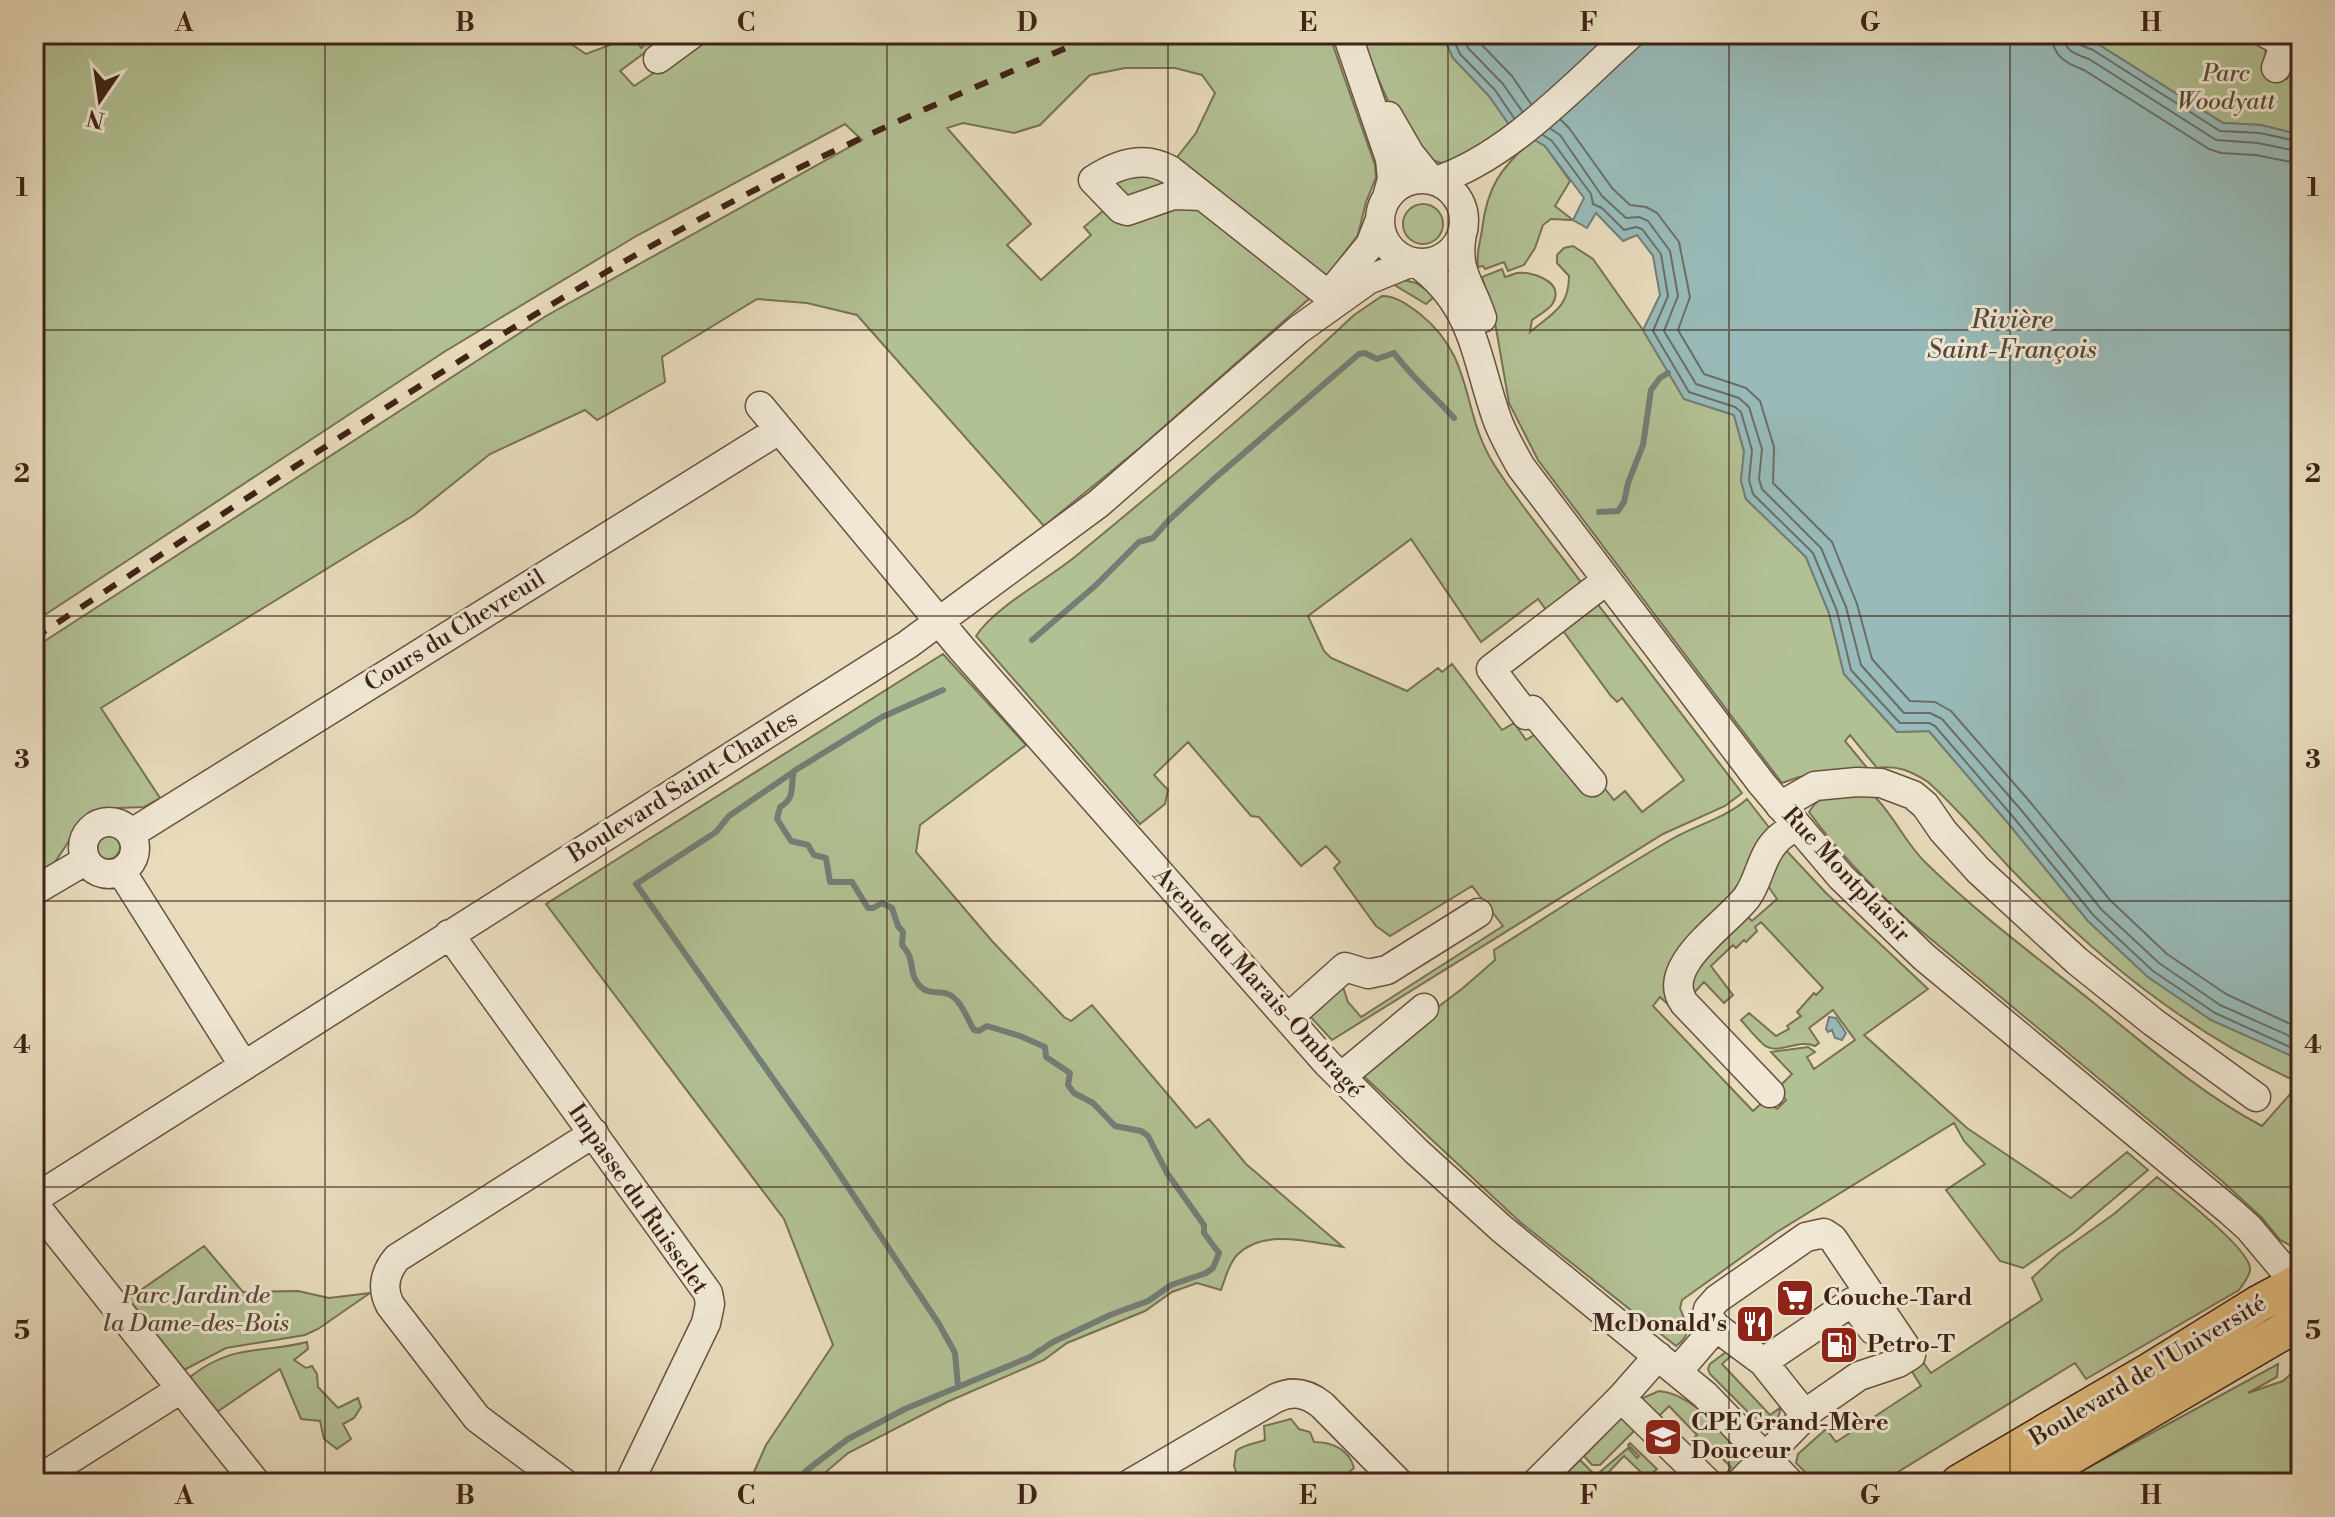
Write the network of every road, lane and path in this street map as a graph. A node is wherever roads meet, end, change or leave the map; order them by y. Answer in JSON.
{"nodes":[{"id":1,"x":692,"y":34,"type":"edge"},
{"id":2,"x":1631,"y":34,"type":"edge"},
{"id":3,"x":1352,"y":44,"type":"edge"},
{"id":4,"x":658,"y":59,"type":"dead end"},
{"id":5,"x":1508,"y":143,"type":"junction"},
{"id":6,"x":1433,"y":181,"type":"junction"},
{"id":7,"x":1203,"y":196,"type":"dead end"},
{"id":8,"x":1383,"y":210,"type":"junction"},
{"id":9,"x":1463,"y":222,"type":"junction"},
{"id":10,"x":1415,"y":262,"type":"junction"},
{"id":11,"x":1333,"y":298,"type":"junction"},
{"id":12,"x":1486,"y":379,"type":"junction"},
{"id":13,"x":760,"y":406,"type":"dead end"},
{"id":14,"x":779,"y":430,"type":"junction"},
{"id":15,"x":1607,"y":580,"type":"junction"},
{"id":16,"x":940,"y":623,"type":"junction"},
{"id":17,"x":1592,"y":782,"type":"dead end"},
{"id":18,"x":1788,"y":816,"type":"junction"},
{"id":19,"x":132,"y":833,"type":"junction"},
{"id":20,"x":85,"y":861,"type":"junction"},
{"id":21,"x":121,"y":871,"type":"junction"},
{"id":22,"x":34,"y":891,"type":"edge"},
{"id":23,"x":1478,"y":913,"type":"dead end"},
{"id":24,"x":449,"y":934,"type":"junction"},
{"id":25,"x":1424,"y":1008,"type":"dead end"},
{"id":26,"x":1288,"y":1018,"type":"junction"},
{"id":27,"x":244,"y":1066,"type":"junction"},
{"id":28,"x":1341,"y":1077,"type":"junction"},
{"id":29,"x":1770,"y":1093,"type":"dead end"},
{"id":30,"x":2256,"y":1097,"type":"dead end"},
{"id":31,"x":594,"y":1133,"type":"junction"},
{"id":32,"x":34,"y":1201,"type":"edge"},
{"id":33,"x":2299,"y":1285,"type":"edge"},
{"id":34,"x":2301,"y":1321,"type":"edge"},
{"id":35,"x":1716,"y":1327,"type":"junction"},
{"id":36,"x":1840,"y":1347,"type":"junction"},
{"id":37,"x":1905,"y":1359,"type":"junction"},
{"id":38,"x":1763,"y":1362,"type":"junction"},
{"id":39,"x":1668,"y":1364,"type":"junction"},
{"id":40,"x":181,"y":1389,"type":"junction"},
{"id":41,"x":1621,"y":1398,"type":"junction"},
{"id":42,"x":1806,"y":1416,"type":"junction"},
{"id":43,"x":1767,"y":1457,"type":"junction"},
{"id":44,"x":34,"y":1482,"type":"edge"},
{"id":45,"x":256,"y":1483,"type":"edge"},
{"id":46,"x":564,"y":1483,"type":"edge"},
{"id":47,"x":629,"y":1483,"type":"edge"},
{"id":48,"x":1131,"y":1483,"type":"edge"},
{"id":49,"x":1399,"y":1483,"type":"edge"},
{"id":50,"x":1536,"y":1483,"type":"edge"},
{"id":51,"x":1708,"y":1483,"type":"edge"},
{"id":52,"x":1740,"y":1483,"type":"edge"},
{"id":53,"x":1790,"y":1483,"type":"edge"},
{"id":54,"x":1959,"y":1483,"type":"edge"},
{"id":55,"x":2025,"y":1483,"type":"edge"}],
"edges":[{"from":1,"to":4,"type":"street"},
{"from":2,"to":5,"type":"street"},
{"from":3,"to":6,"type":"street"},
{"from":3,"to":8,"type":"street"},
{"from":5,"to":6,"type":"street"},
{"from":5,"to":9,"type":"street"},
{"from":6,"to":8,"type":"street"},
{"from":6,"to":9,"type":"street"},
{"from":7,"to":11,"type":"street"},
{"from":8,"to":10,"type":"street"},
{"from":8,"to":11,"type":"street","name":"Boulevard Saint-Charles"},
{"from":9,"to":10,"type":"street"},
{"from":9,"to":12,"type":"street","name":"Rue Montplaisir"},
{"from":10,"to":11,"type":"street","name":"Boulevard Saint-Charles"},
{"from":10,"to":12,"type":"street","name":"Rue Montplaisir"},
{"from":11,"to":16,"type":"street","name":"Boulevard Saint-Charles"},
{"from":12,"to":15,"type":"street","name":"Rue Montplaisir"},
{"from":13,"to":14,"type":"street","name":"Avenue du Marais-Ombragé"},
{"from":14,"to":16,"type":"street","name":"Avenue du Marais-Ombragé"},
{"from":14,"to":19,"type":"street","name":"Cours du Chevreuil"},
{"from":15,"to":17,"type":"street"},
{"from":15,"to":18,"type":"street","name":"Rue Montplaisir"},
{"from":16,"to":24,"type":"street","name":"Boulevard Saint-Charles"},
{"from":16,"to":26,"type":"street","name":"Avenue du Marais-Ombragé"},
{"from":18,"to":29,"type":"street"},
{"from":18,"to":30,"type":"street"},
{"from":18,"to":33,"type":"street","name":"Rue Montplaisir"},
{"from":19,"to":20,"type":"street"},
{"from":19,"to":21,"type":"street"},
{"from":20,"to":21,"type":"street"},
{"from":20,"to":22,"type":"street"},
{"from":21,"to":27,"type":"street"},
{"from":23,"to":26,"type":"street"},
{"from":24,"to":27,"type":"street","name":"Boulevard Saint-Charles"},
{"from":24,"to":31,"type":"street","name":"Impasse du Ruisselet"},
{"from":25,"to":28,"type":"street"},
{"from":26,"to":28,"type":"street","name":"Avenue du Marais-Ombragé"},
{"from":27,"to":32,"type":"street","name":"Boulevard Saint-Charles"},
{"from":28,"to":39,"type":"street","name":"Avenue du Marais-Ombragé"},
{"from":31,"to":46,"type":"street"},
{"from":31,"to":47,"type":"street","name":"Impasse du Ruisselet"},
{"from":32,"to":40,"type":"street"},
{"from":33,"to":54,"type":"main road","name":"Boulevard de l'Université"},
{"from":34,"to":55,"type":"main road","name":"Boulevard de l'Université"},
{"from":35,"to":37,"type":"street"},
{"from":35,"to":38,"type":"street"},
{"from":35,"to":39,"type":"street"},
{"from":36,"to":37,"type":"street"},
{"from":36,"to":37,"type":"street"},
{"from":36,"to":38,"type":"street"},
{"from":36,"to":42,"type":"street"},
{"from":38,"to":42,"type":"street"},
{"from":39,"to":41,"type":"street"},
{"from":39,"to":43,"type":"street","name":"Avenue du Marais-Ombragé"},
{"from":40,"to":44,"type":"street"},
{"from":40,"to":45,"type":"street"},
{"from":41,"to":50,"type":"street"},
{"from":41,"to":51,"type":"street"},
{"from":42,"to":43,"type":"street"},
{"from":43,"to":52,"type":"street"},
{"from":43,"to":53,"type":"street","name":"Avenue du Marais-Ombragé"},
{"from":48,"to":49,"type":"street"}]}
